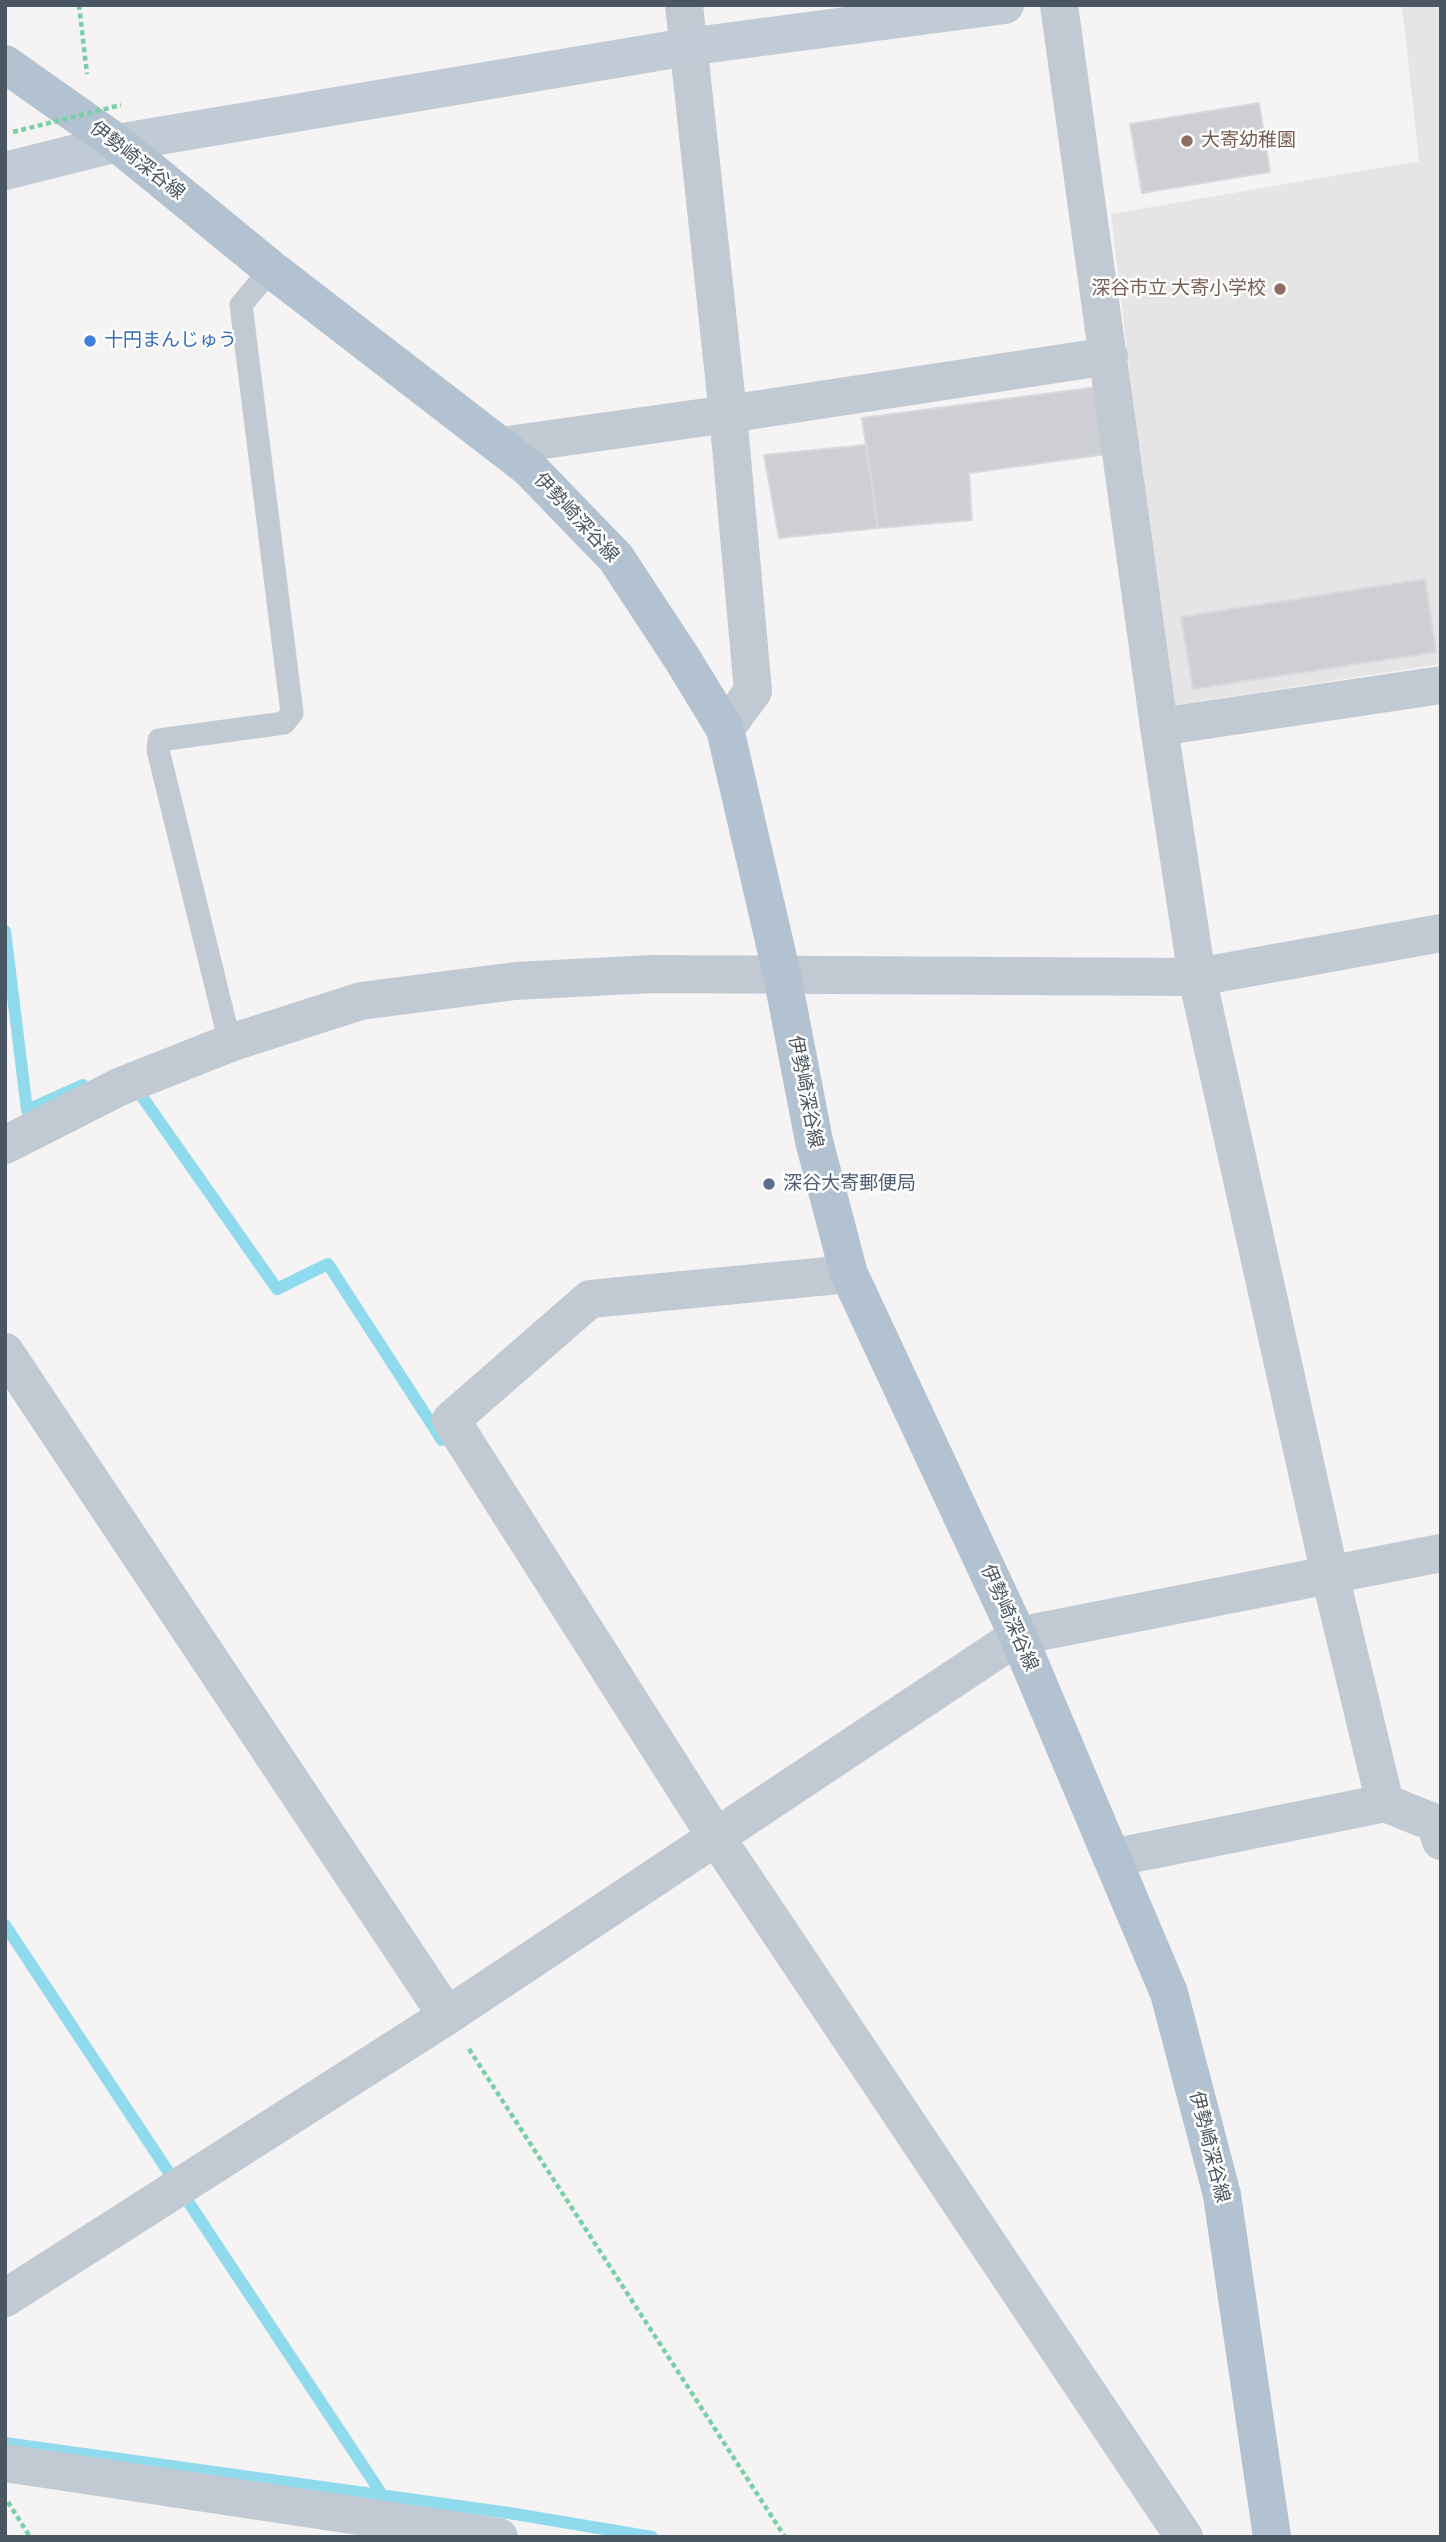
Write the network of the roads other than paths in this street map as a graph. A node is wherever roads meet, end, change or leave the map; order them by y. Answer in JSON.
{"nodes":[{"id":1,"x":684,"y":5,"type":"edge"},
{"id":2,"x":1005,"y":5,"type":"edge"},
{"id":3,"x":1059,"y":5,"type":"edge"},
{"id":4,"x":687,"y":47,"type":"junction"},
{"id":5,"x":5,"y":64,"type":"edge"},
{"id":6,"x":105,"y":118,"type":"junction"},
{"id":7,"x":5,"y":171,"type":"edge"},
{"id":8,"x":271,"y":269,"type":"junction"},
{"id":9,"x":1109,"y":356,"type":"junction"},
{"id":10,"x":728,"y":414,"type":"junction"},
{"id":11,"x":501,"y":446,"type":"junction"},
{"id":12,"x":1441,"y":685,"type":"edge"},
{"id":13,"x":1159,"y":727,"type":"junction"},
{"id":14,"x":724,"y":729,"type":"junction"},
{"id":15,"x":1441,"y":933,"type":"edge"},
{"id":16,"x":782,"y":975,"type":"junction"},
{"id":17,"x":1197,"y":976,"type":"junction"},
{"id":18,"x":230,"y":1043,"type":"junction"},
{"id":19,"x":5,"y":1145,"type":"edge"},
{"id":20,"x":849,"y":1274,"type":"junction"},
{"id":21,"x":5,"y":1352,"type":"edge"},
{"id":22,"x":1441,"y":1553,"type":"edge"},
{"id":23,"x":1329,"y":1575,"type":"junction"},
{"id":24,"x":1018,"y":1636,"type":"junction"},
{"id":25,"x":1385,"y":1803,"type":"junction"},
{"id":26,"x":716,"y":1837,"type":"junction"},
{"id":27,"x":1441,"y":1841,"type":"edge"},
{"id":28,"x":1112,"y":1858,"type":"junction"},
{"id":29,"x":447,"y":2016,"type":"junction"},
{"id":30,"x":5,"y":2298,"type":"edge"},
{"id":31,"x":5,"y":2463,"type":"edge"},
{"id":32,"x":499,"y":2537,"type":"edge"},
{"id":33,"x":1184,"y":2537,"type":"edge"},
{"id":34,"x":1272,"y":2537,"type":"edge"}],
"edges":[{"from":1,"to":4,"type":"street"},
{"from":2,"to":4,"type":"street"},
{"from":3,"to":9,"type":"street"},
{"from":4,"to":6,"type":"street"},
{"from":4,"to":10,"type":"street"},
{"from":5,"to":6,"type":"main road","name":"伊勢崎深谷線"},
{"from":6,"to":7,"type":"street"},
{"from":6,"to":8,"type":"main road","name":"伊勢崎深谷線"},
{"from":8,"to":11,"type":"main road","name":"伊勢崎深谷線"},
{"from":8,"to":18,"type":"lane"},
{"from":9,"to":10,"type":"street"},
{"from":9,"to":13,"type":"street"},
{"from":10,"to":11,"type":"street"},
{"from":10,"to":14,"type":"street"},
{"from":11,"to":14,"type":"main road","name":"伊勢崎深谷線"},
{"from":12,"to":13,"type":"street"},
{"from":13,"to":17,"type":"street"},
{"from":14,"to":16,"type":"main road","name":"伊勢崎深谷線"},
{"from":15,"to":17,"type":"street"},
{"from":16,"to":17,"type":"street"},
{"from":16,"to":18,"type":"street"},
{"from":16,"to":20,"type":"main road","name":"伊勢崎深谷線"},
{"from":17,"to":23,"type":"street"},
{"from":18,"to":19,"type":"street"},
{"from":20,"to":24,"type":"main road","name":"伊勢崎深谷線"},
{"from":20,"to":26,"type":"street"},
{"from":21,"to":29,"type":"street"},
{"from":22,"to":23,"type":"street"},
{"from":23,"to":24,"type":"street"},
{"from":23,"to":25,"type":"street"},
{"from":24,"to":26,"type":"street"},
{"from":24,"to":28,"type":"main road","name":"伊勢崎深谷線"},
{"from":25,"to":27,"type":"street"},
{"from":25,"to":28,"type":"street"},
{"from":26,"to":29,"type":"street"},
{"from":26,"to":33,"type":"street"},
{"from":28,"to":34,"type":"main road","name":"伊勢崎深谷線"},
{"from":29,"to":30,"type":"street"},
{"from":31,"to":32,"type":"street"}]}
